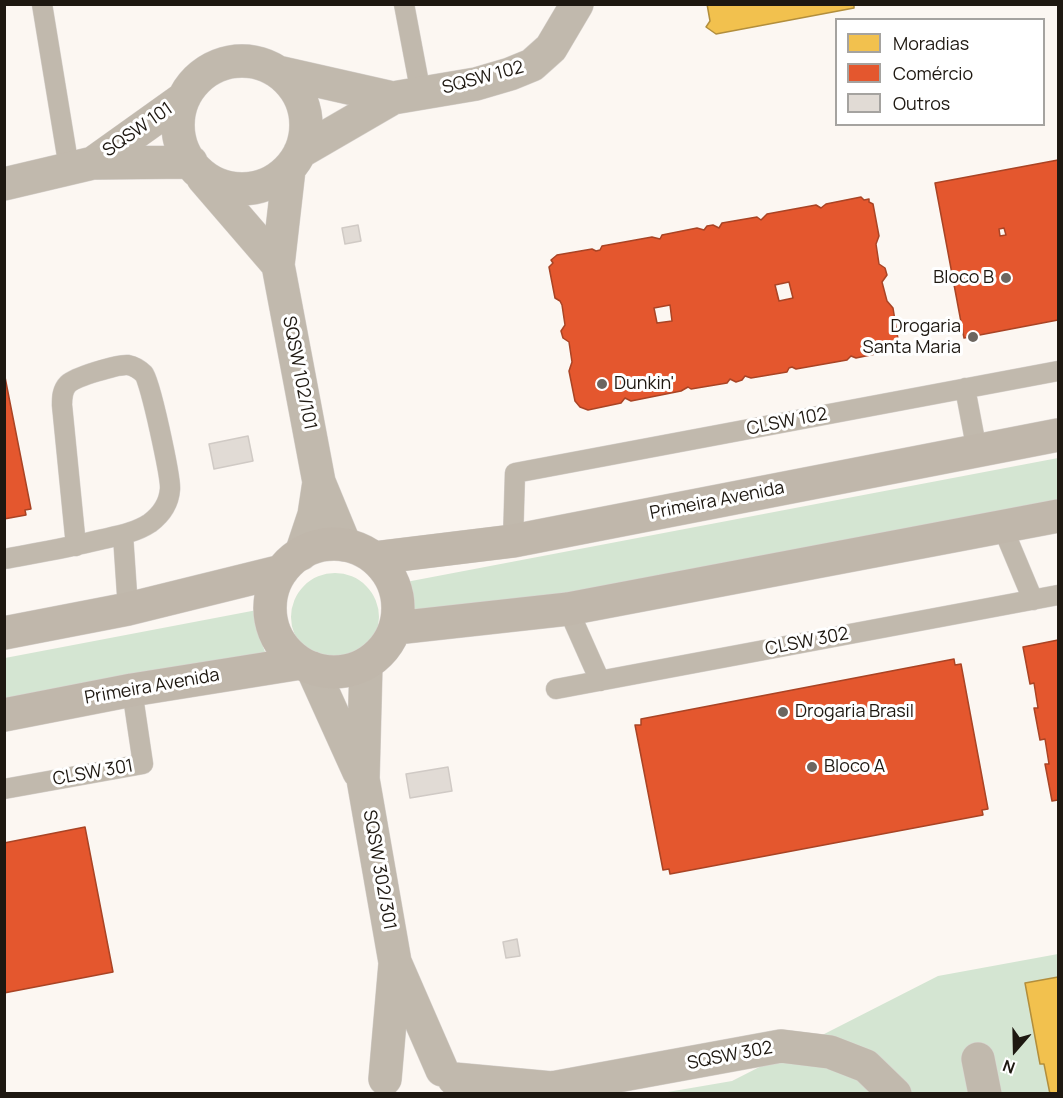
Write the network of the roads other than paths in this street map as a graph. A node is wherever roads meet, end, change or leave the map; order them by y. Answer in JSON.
{"nodes":[{"id":1,"x":42,"y":4,"type":"edge"},
{"id":2,"x":404,"y":4,"type":"edge"},
{"id":3,"x":577,"y":4,"type":"edge"},
{"id":4,"x":278,"y":72,"type":"junction"},
{"id":5,"x":407,"y":96,"type":"junction"},
{"id":6,"x":184,"y":98,"type":"junction"},
{"id":7,"x":295,"y":161,"type":"junction"},
{"id":8,"x":81,"y":165,"type":"junction"},
{"id":9,"x":194,"y":167,"type":"junction"},
{"id":10,"x":4,"y":184,"type":"edge"},
{"id":11,"x":278,"y":265,"type":"junction"},
{"id":12,"x":1059,"y":371,"type":"edge"},
{"id":13,"x":965,"y":388,"type":"junction"},
{"id":14,"x":1059,"y":435,"type":"edge"},
{"id":15,"x":977,"y":451,"type":"junction"},
{"id":16,"x":320,"y":482,"type":"junction"},
{"id":17,"x":1059,"y":516,"type":"edge"},
{"id":18,"x":1002,"y":526,"type":"junction"},
{"id":19,"x":123,"y":535,"type":"junction"},
{"id":20,"x":513,"y":541,"type":"junction"},
{"id":21,"x":76,"y":546,"type":"junction"},
{"id":22,"x":359,"y":551,"type":"junction"},
{"id":23,"x":4,"y":559,"type":"edge"},
{"id":24,"x":291,"y":562,"type":"junction"},
{"id":25,"x":1059,"y":595,"type":"edge"},
{"id":26,"x":1033,"y":600,"type":"junction"},
{"id":27,"x":128,"y":609,"type":"junction"},
{"id":28,"x":568,"y":609,"type":"junction"},
{"id":29,"x":396,"y":628,"type":"junction"},
{"id":30,"x":4,"y":633,"type":"edge"},
{"id":31,"x":366,"y":664,"type":"junction"},
{"id":32,"x":306,"y":665,"type":"junction"},
{"id":33,"x":600,"y":681,"type":"junction"},
{"id":34,"x":556,"y":689,"type":"dead end"},
{"id":35,"x":132,"y":690,"type":"junction"},
{"id":36,"x":4,"y":715,"type":"edge"},
{"id":37,"x":363,"y":779,"type":"junction"},
{"id":38,"x":4,"y":789,"type":"edge"},
{"id":39,"x":395,"y":962,"type":"junction"},
{"id":40,"x":978,"y":1059,"type":"dead end"},
{"id":41,"x":453,"y":1081,"type":"edge"},
{"id":42,"x":380,"y":1086,"type":"edge"},
{"id":43,"x":547,"y":1091,"type":"edge"},
{"id":44,"x":895,"y":1094,"type":"edge"},
{"id":45,"x":985,"y":1094,"type":"edge"}],
"edges":[{"from":1,"to":8,"type":"lane"},
{"from":2,"to":5,"type":"lane"},
{"from":3,"to":5,"type":"street","name":"SQSW 102"},
{"from":4,"to":5,"type":"street","name":"SQSW 102"},
{"from":4,"to":6,"type":"street"},
{"from":4,"to":7,"type":"street"},
{"from":5,"to":7,"type":"street","name":"SQSW 102"},
{"from":6,"to":8,"type":"street","name":"SQSW 101"},
{"from":6,"to":9,"type":"street"},
{"from":7,"to":9,"type":"street"},
{"from":7,"to":11,"type":"street","name":"SQSW 102/101"},
{"from":8,"to":9,"type":"street","name":"SQSW 101"},
{"from":8,"to":10,"type":"street","name":"SQSW 101"},
{"from":9,"to":11,"type":"street","name":"SQSW 102/101"},
{"from":11,"to":16,"type":"street","name":"SQSW 102/101"},
{"from":12,"to":13,"type":"lane","name":"CLSW 102"},
{"from":13,"to":15,"type":"lane"},
{"from":13,"to":20,"type":"lane","name":"CLSW 102"},
{"from":14,"to":15,"type":"main road","name":"Primeira Avenida"},
{"from":15,"to":20,"type":"main road","name":"Primeira Avenida"},
{"from":16,"to":22,"type":"street","name":"SQSW 102/101"},
{"from":16,"to":24,"type":"street","name":"SQSW 102/101"},
{"from":17,"to":18,"type":"main road"},
{"from":18,"to":26,"type":"lane"},
{"from":18,"to":28,"type":"main road"},
{"from":19,"to":21,"type":"lane"},
{"from":19,"to":21,"type":"lane"},
{"from":19,"to":27,"type":"lane"},
{"from":20,"to":22,"type":"main road","name":"Primeira Avenida"},
{"from":21,"to":23,"type":"lane"},
{"from":22,"to":24,"type":"main road"},
{"from":22,"to":29,"type":"main road"},
{"from":24,"to":27,"type":"main road"},
{"from":24,"to":32,"type":"main road"},
{"from":25,"to":26,"type":"lane","name":"CLSW 302"},
{"from":26,"to":33,"type":"lane","name":"CLSW 302"},
{"from":27,"to":30,"type":"main road"},
{"from":28,"to":29,"type":"main road"},
{"from":28,"to":33,"type":"lane"},
{"from":29,"to":31,"type":"main road"},
{"from":31,"to":32,"type":"main road"},
{"from":31,"to":37,"type":"street","name":"SQSW 302/301"},
{"from":32,"to":35,"type":"main road","name":"Primeira Avenida"},
{"from":32,"to":37,"type":"street","name":"SQSW 302/301"},
{"from":33,"to":34,"type":"lane","name":"CLSW 302"},
{"from":35,"to":36,"type":"main road","name":"Primeira Avenida"},
{"from":35,"to":38,"type":"lane","name":"CLSW 301"},
{"from":37,"to":39,"type":"street","name":"SQSW 302/301"},
{"from":39,"to":41,"type":"street","name":"SQSW 302/301"},
{"from":39,"to":42,"type":"street","name":"SQSW 302/301"},
{"from":40,"to":45,"type":"street"},
{"from":41,"to":42,"type":"street","name":"SQSW 302"},
{"from":41,"to":43,"type":"street","name":"SQSW 302"},
{"from":43,"to":44,"type":"street","name":"SQSW 302"}]}
